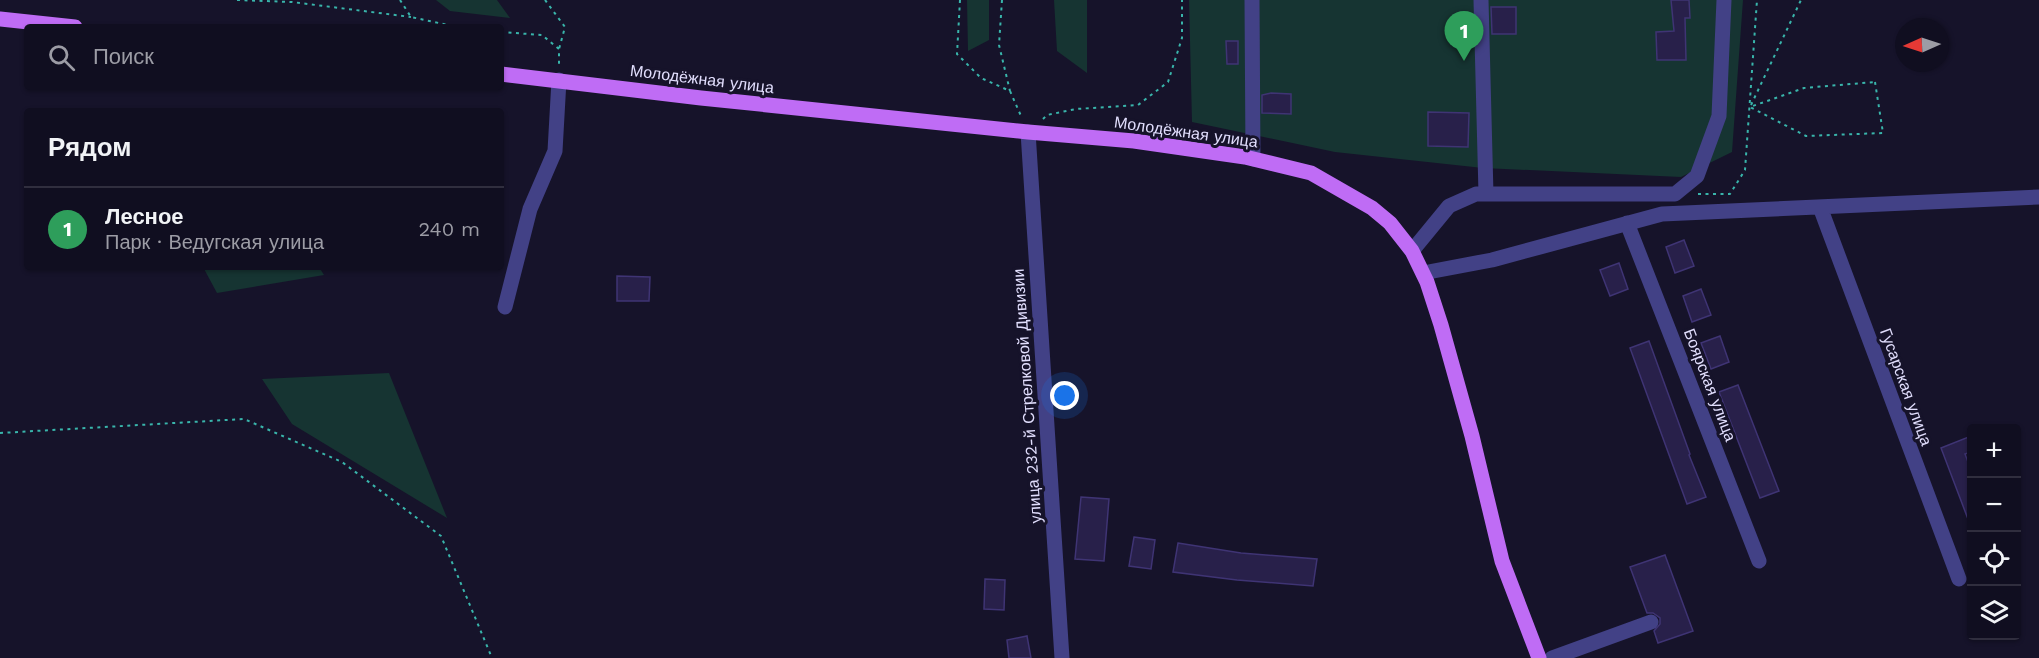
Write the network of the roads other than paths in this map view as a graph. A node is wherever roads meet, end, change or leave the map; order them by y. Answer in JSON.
{"nodes":[{"id":1,"x":1252,"y":0,"type":"edge"},
{"id":2,"x":1481,"y":0,"type":"edge"},
{"id":3,"x":1724,"y":0,"type":"edge"},
{"id":4,"x":0,"y":19,"type":"edge"},
{"id":5,"x":47,"y":24,"type":"edge"},
{"id":6,"x":504,"y":74,"type":"edge"},
{"id":7,"x":559,"y":80,"type":"junction"},
{"id":8,"x":1028,"y":132,"type":"junction"},
{"id":9,"x":1253,"y":159,"type":"junction"},
{"id":10,"x":1486,"y":194,"type":"junction"},
{"id":11,"x":2039,"y":197,"type":"edge"},
{"id":12,"x":1820,"y":207,"type":"junction"},
{"id":13,"x":1628,"y":223,"type":"junction"},
{"id":14,"x":1412,"y":251,"type":"junction"},
{"id":15,"x":1422,"y":273,"type":"junction"},
{"id":16,"x":505,"y":307,"type":"dead end"},
{"id":17,"x":1759,"y":561,"type":"dead end"},
{"id":18,"x":1959,"y":579,"type":"dead end"},
{"id":19,"x":1651,"y":622,"type":"dead end"},
{"id":20,"x":1062,"y":658,"type":"edge"},
{"id":21,"x":1539,"y":658,"type":"edge"},
{"id":22,"x":1552,"y":658,"type":"edge"}],
"edges":[{"from":1,"to":9,"type":"street"},
{"from":2,"to":10,"type":"street"},
{"from":3,"to":10,"type":"street"},
{"from":4,"to":5,"type":"main road"},
{"from":6,"to":7,"type":"main road","name":"Молодёжная улица"},
{"from":7,"to":8,"type":"main road","name":"Молодёжная улица"},
{"from":7,"to":16,"type":"street"},
{"from":8,"to":9,"type":"main road","name":"Молодёжная улица"},
{"from":8,"to":20,"type":"street","name":"улица 232-й Стрелковой Дивизии"},
{"from":9,"to":14,"type":"main road","name":"Молодёжная улица"},
{"from":10,"to":14,"type":"street"},
{"from":11,"to":12,"type":"street"},
{"from":12,"to":13,"type":"street"},
{"from":12,"to":18,"type":"street","name":"Гусарская улица"},
{"from":13,"to":15,"type":"street"},
{"from":13,"to":17,"type":"street","name":"Боярская улица"},
{"from":14,"to":15,"type":"main road","name":"Молодёжная улица"},
{"from":15,"to":21,"type":"main road","name":"Молодёжная улица"},
{"from":19,"to":22,"type":"street"}]}
